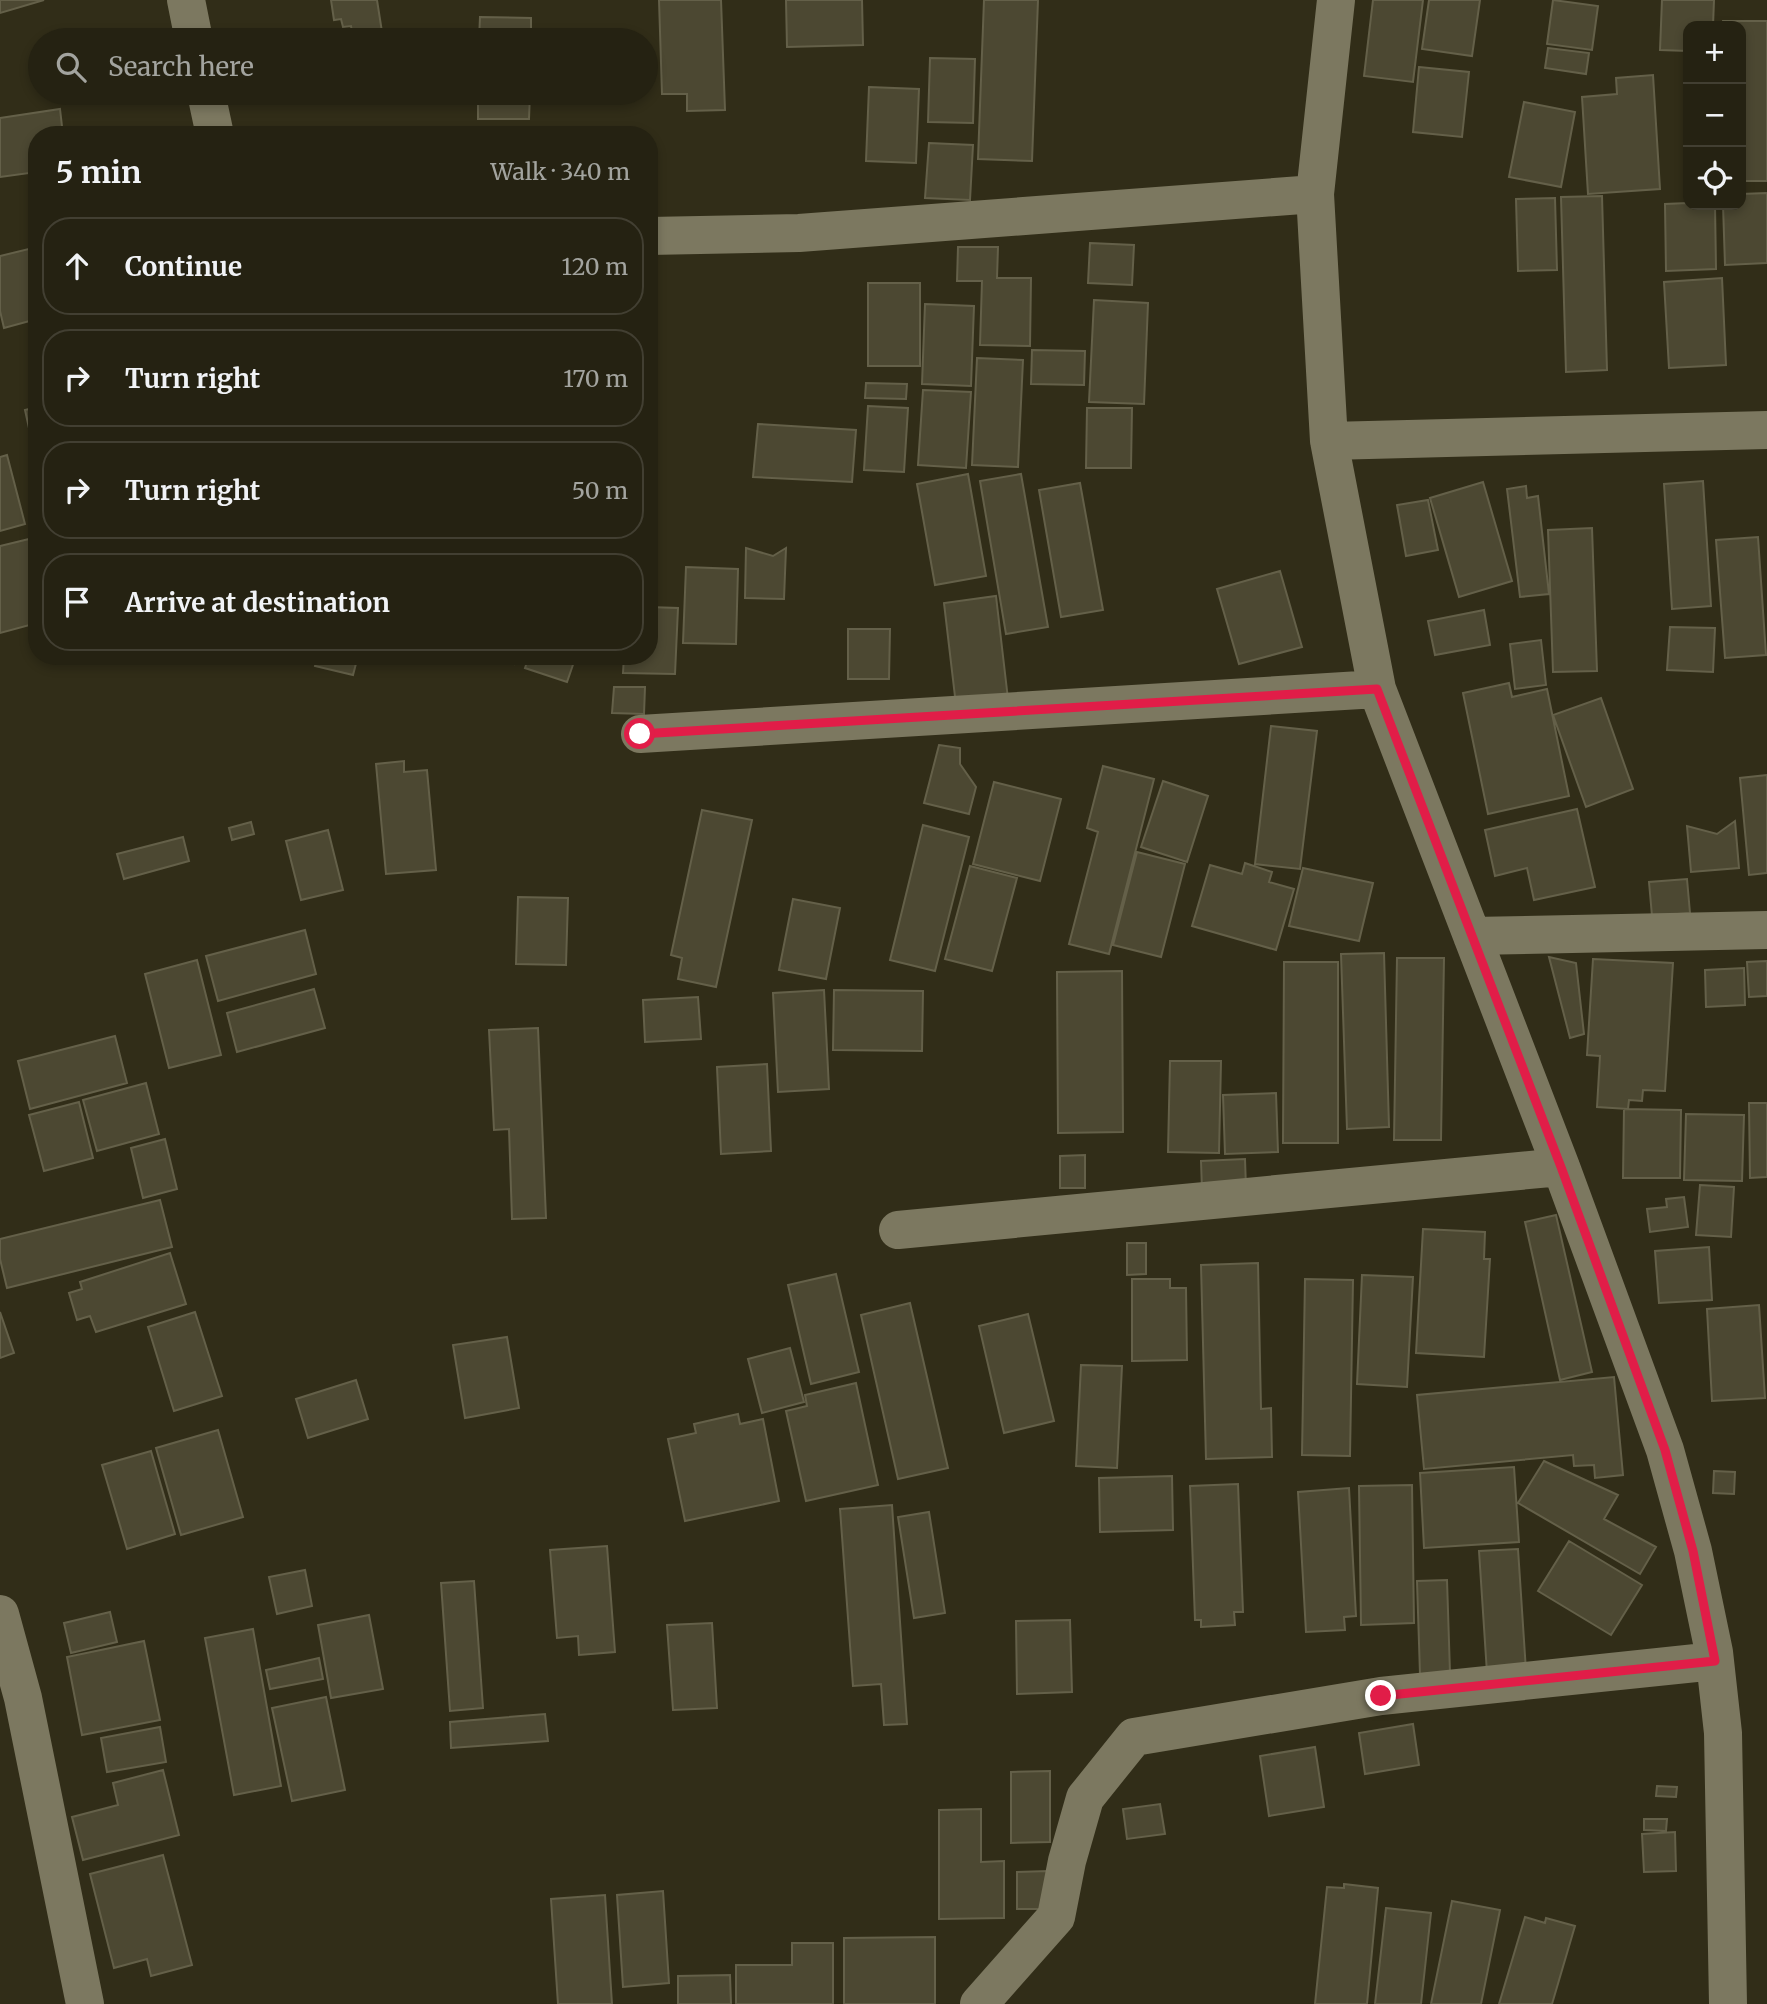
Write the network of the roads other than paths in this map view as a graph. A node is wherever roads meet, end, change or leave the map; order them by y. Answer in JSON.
{"nodes":[{"id":1,"x":186,"y":0,"type":"edge"},
{"id":2,"x":1336,"y":0,"type":"edge"},
{"id":3,"x":192,"y":28,"type":"edge"},
{"id":4,"x":209,"y":105,"type":"edge"},
{"id":5,"x":213,"y":126,"type":"edge"},
{"id":6,"x":1315,"y":194,"type":"junction"},
{"id":7,"x":658,"y":236,"type":"edge"},
{"id":8,"x":1767,"y":430,"type":"edge"},
{"id":9,"x":1329,"y":441,"type":"junction"},
{"id":10,"x":1377,"y":689,"type":"junction"},
{"id":11,"x":640,"y":734,"type":"dead end"},
{"id":12,"x":1767,"y":930,"type":"edge"},
{"id":13,"x":1472,"y":936,"type":"junction"},
{"id":14,"x":1561,"y":1167,"type":"junction"},
{"id":15,"x":898,"y":1230,"type":"dead end"},
{"id":16,"x":0,"y":1614,"type":"edge"},
{"id":17,"x":1715,"y":1661,"type":"junction"},
{"id":18,"x":85,"y":2004,"type":"edge"},
{"id":19,"x":979,"y":2004,"type":"edge"},
{"id":20,"x":1728,"y":2004,"type":"edge"}],
"edges":[{"from":1,"to":3,"type":"street"},
{"from":2,"to":6,"type":"street"},
{"from":4,"to":5,"type":"street"},
{"from":6,"to":7,"type":"street"},
{"from":6,"to":9,"type":"street"},
{"from":8,"to":9,"type":"street"},
{"from":9,"to":10,"type":"street"},
{"from":10,"to":11,"type":"street"},
{"from":10,"to":13,"type":"street"},
{"from":12,"to":13,"type":"street"},
{"from":13,"to":14,"type":"street"},
{"from":14,"to":15,"type":"street"},
{"from":14,"to":17,"type":"street"},
{"from":16,"to":18,"type":"street"},
{"from":17,"to":19,"type":"street"},
{"from":17,"to":20,"type":"street"}]}
